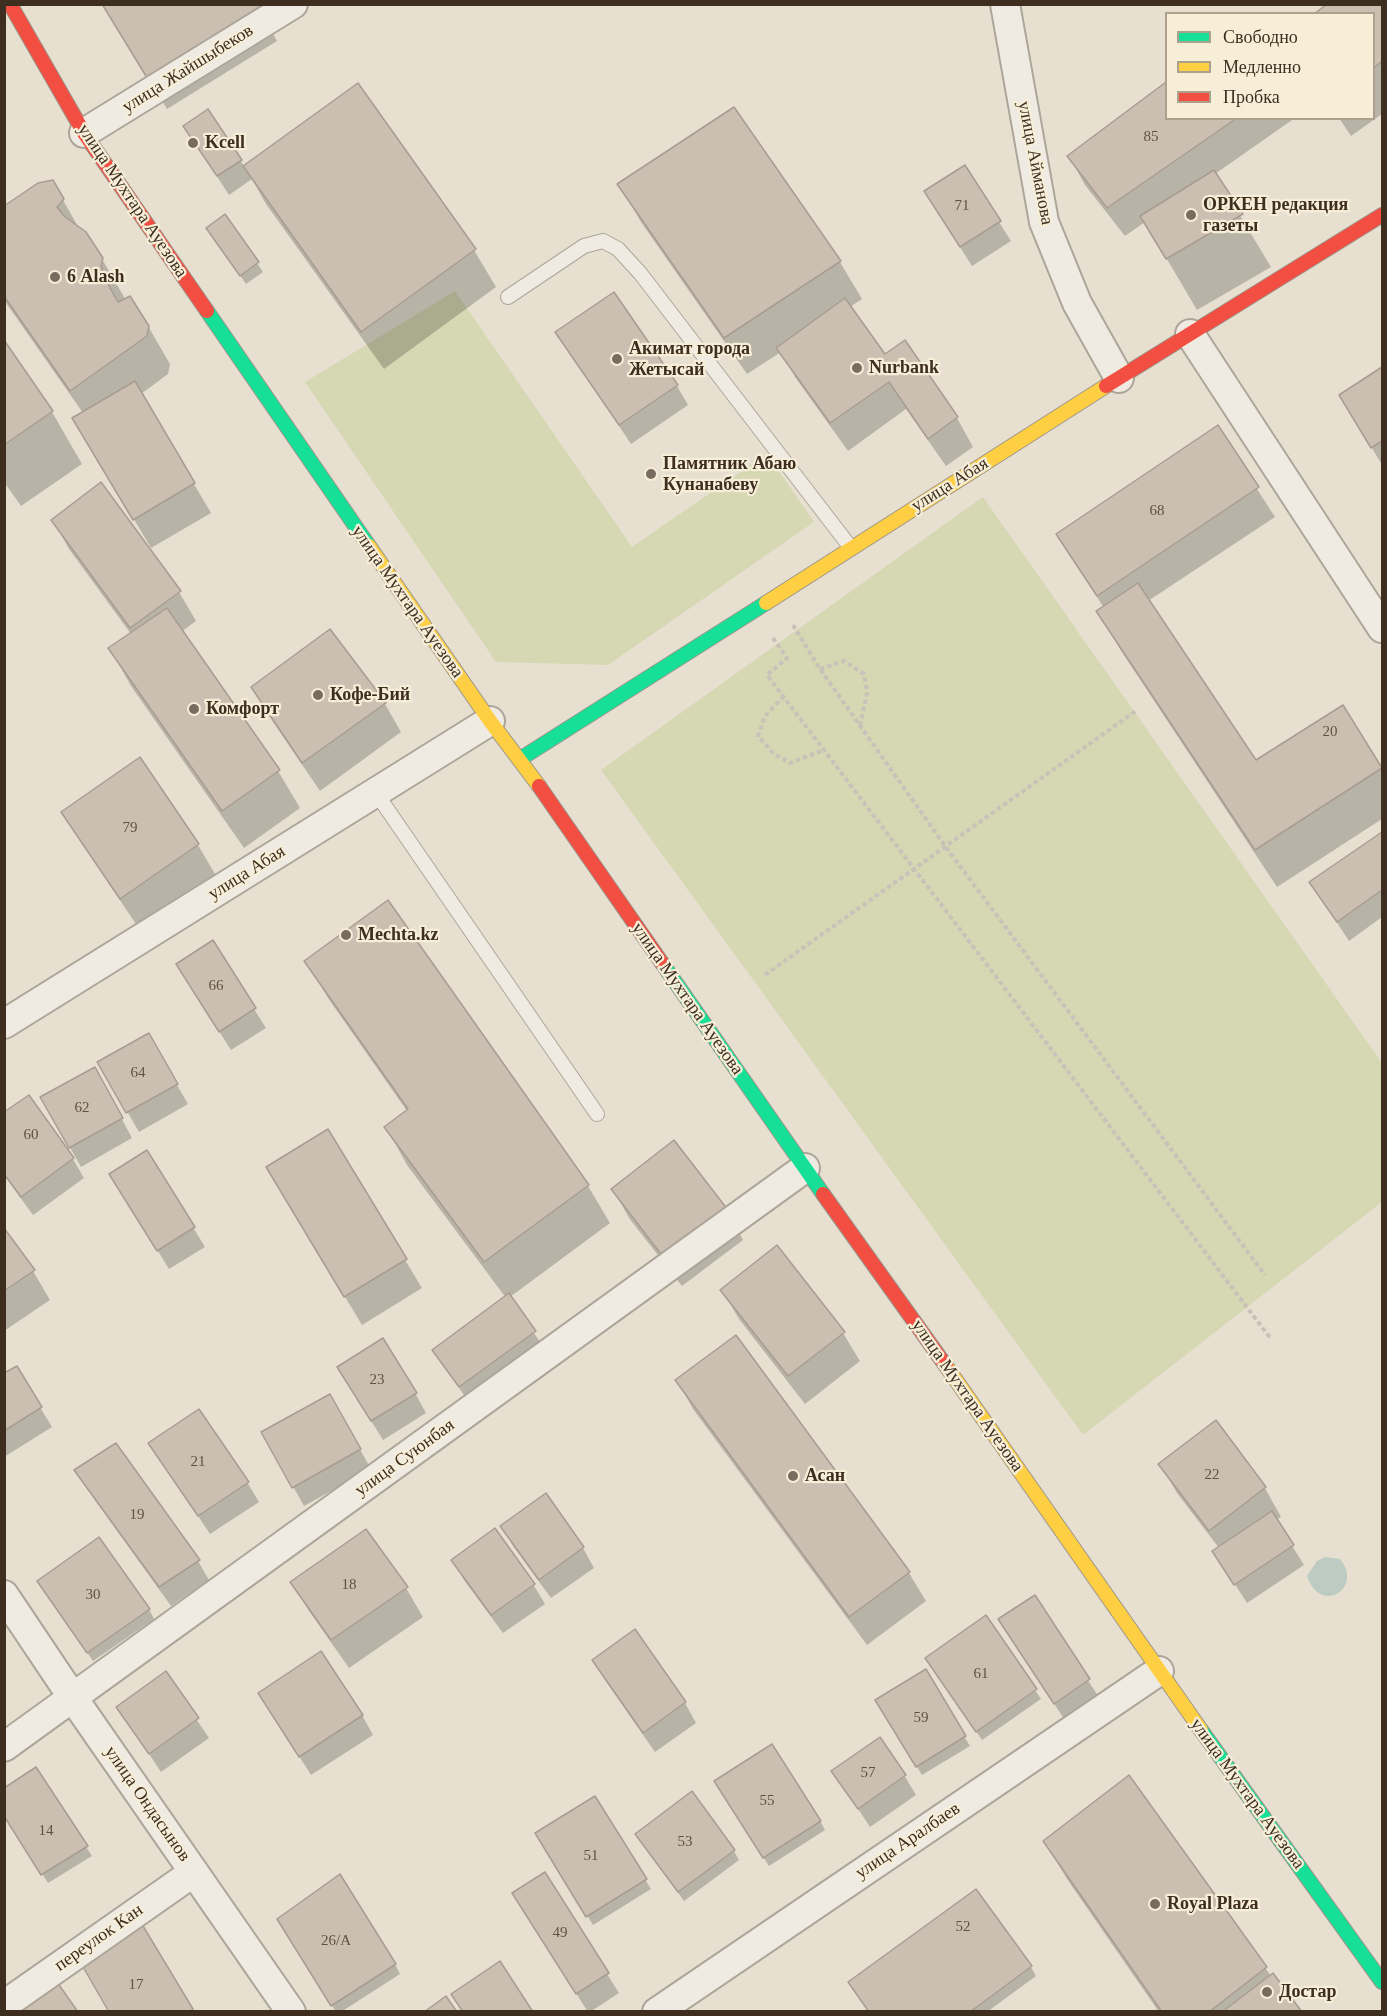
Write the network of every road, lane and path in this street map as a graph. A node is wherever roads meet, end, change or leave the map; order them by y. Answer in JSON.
{"nodes":[{"id":1,"x":10,"y":4,"type":"edge"},
{"id":2,"x":293,"y":4,"type":"edge"},
{"id":3,"x":1005,"y":4,"type":"edge"},
{"id":4,"x":84,"y":133,"type":"junction"},
{"id":5,"x":1383,"y":215,"type":"edge"},
{"id":6,"x":508,"y":297,"type":"dead end"},
{"id":7,"x":1190,"y":334,"type":"junction"},
{"id":8,"x":1119,"y":378,"type":"junction"},
{"id":9,"x":851,"y":548,"type":"junction"},
{"id":10,"x":774,"y":596,"type":"junction"},
{"id":11,"x":753,"y":610,"type":"junction"},
{"id":12,"x":1383,"y":628,"type":"edge"},
{"id":13,"x":820,"y":669,"type":"junction"},
{"id":14,"x":784,"y":696,"type":"junction"},
{"id":15,"x":1137,"y":710,"type":"dead end"},
{"id":16,"x":490,"y":721,"type":"junction"},
{"id":17,"x":860,"y":725,"type":"junction"},
{"id":18,"x":824,"y":750,"type":"junction"},
{"id":19,"x":520,"y":759,"type":"junction"},
{"id":20,"x":376,"y":794,"type":"junction"},
{"id":21,"x":945,"y":846,"type":"junction"},
{"id":22,"x":914,"y":868,"type":"junction"},
{"id":23,"x":765,"y":975,"type":"dead end"},
{"id":24,"x":4,"y":1024,"type":"edge"},
{"id":25,"x":597,"y":1114,"type":"dead end"},
{"id":26,"x":805,"y":1168,"type":"junction"},
{"id":27,"x":1265,"y":1275,"type":"dead end"},
{"id":28,"x":1271,"y":1339,"type":"dead end"},
{"id":29,"x":4,"y":1594,"type":"edge"},
{"id":30,"x":1159,"y":1671,"type":"junction"},
{"id":31,"x":73,"y":1698,"type":"junction"},
{"id":32,"x":4,"y":1747,"type":"edge"},
{"id":33,"x":194,"y":1872,"type":"junction"},
{"id":34,"x":1383,"y":1982,"type":"edge"},
{"id":35,"x":4,"y":2005,"type":"edge"},
{"id":36,"x":291,"y":2012,"type":"edge"},
{"id":37,"x":657,"y":2012,"type":"edge"}],
"edges":[{"from":1,"to":4,"type":"main road","name":"улица Мухтара Ауезова"},
{"from":2,"to":4,"type":"street","name":"улица Жайшыбеков"},
{"from":3,"to":8,"type":"street","name":"улица Айманова"},
{"from":4,"to":16,"type":"main road","name":"улица Мухтара Ауезова"},
{"from":5,"to":7,"type":"main road","name":"улица Абая"},
{"from":6,"to":9,"type":"lane"},
{"from":7,"to":8,"type":"main road","name":"улица Абая"},
{"from":7,"to":12,"type":"street"},
{"from":8,"to":9,"type":"main road","name":"улица Абая"},
{"from":9,"to":10,"type":"main road","name":"улица Абая"},
{"from":10,"to":11,"type":"main road","name":"улица Абая"},
{"from":10,"to":13,"type":"path"},
{"from":11,"to":14,"type":"path"},
{"from":11,"to":19,"type":"main road","name":"улица Абая"},
{"from":13,"to":17,"type":"path"},
{"from":13,"to":17,"type":"path"},
{"from":14,"to":18,"type":"path"},
{"from":14,"to":18,"type":"path"},
{"from":15,"to":21,"type":"path"},
{"from":16,"to":19,"type":"main road","name":"улица Мухтара Ауезова"},
{"from":16,"to":20,"type":"street","name":"улица Абая"},
{"from":17,"to":21,"type":"path"},
{"from":18,"to":22,"type":"path"},
{"from":19,"to":26,"type":"main road","name":"улица Мухтара Ауезова"},
{"from":20,"to":24,"type":"street","name":"улица Абая"},
{"from":20,"to":25,"type":"lane"},
{"from":21,"to":22,"type":"path"},
{"from":21,"to":27,"type":"path"},
{"from":22,"to":23,"type":"path"},
{"from":22,"to":28,"type":"path"},
{"from":26,"to":30,"type":"main road","name":"улица Мухтара Ауезова"},
{"from":26,"to":31,"type":"street","name":"улица Суюнбая"},
{"from":29,"to":31,"type":"street","name":"улица Ондасынов"},
{"from":30,"to":34,"type":"main road","name":"улица Мухтара Ауезова"},
{"from":30,"to":37,"type":"street","name":"улица Аралбаев"},
{"from":31,"to":32,"type":"street","name":"улица Суюнбая"},
{"from":31,"to":33,"type":"street","name":"улица Ондасынов"},
{"from":33,"to":35,"type":"street","name":"переулок Кан"},
{"from":33,"to":36,"type":"street","name":"улица Ондасынов"}]}
